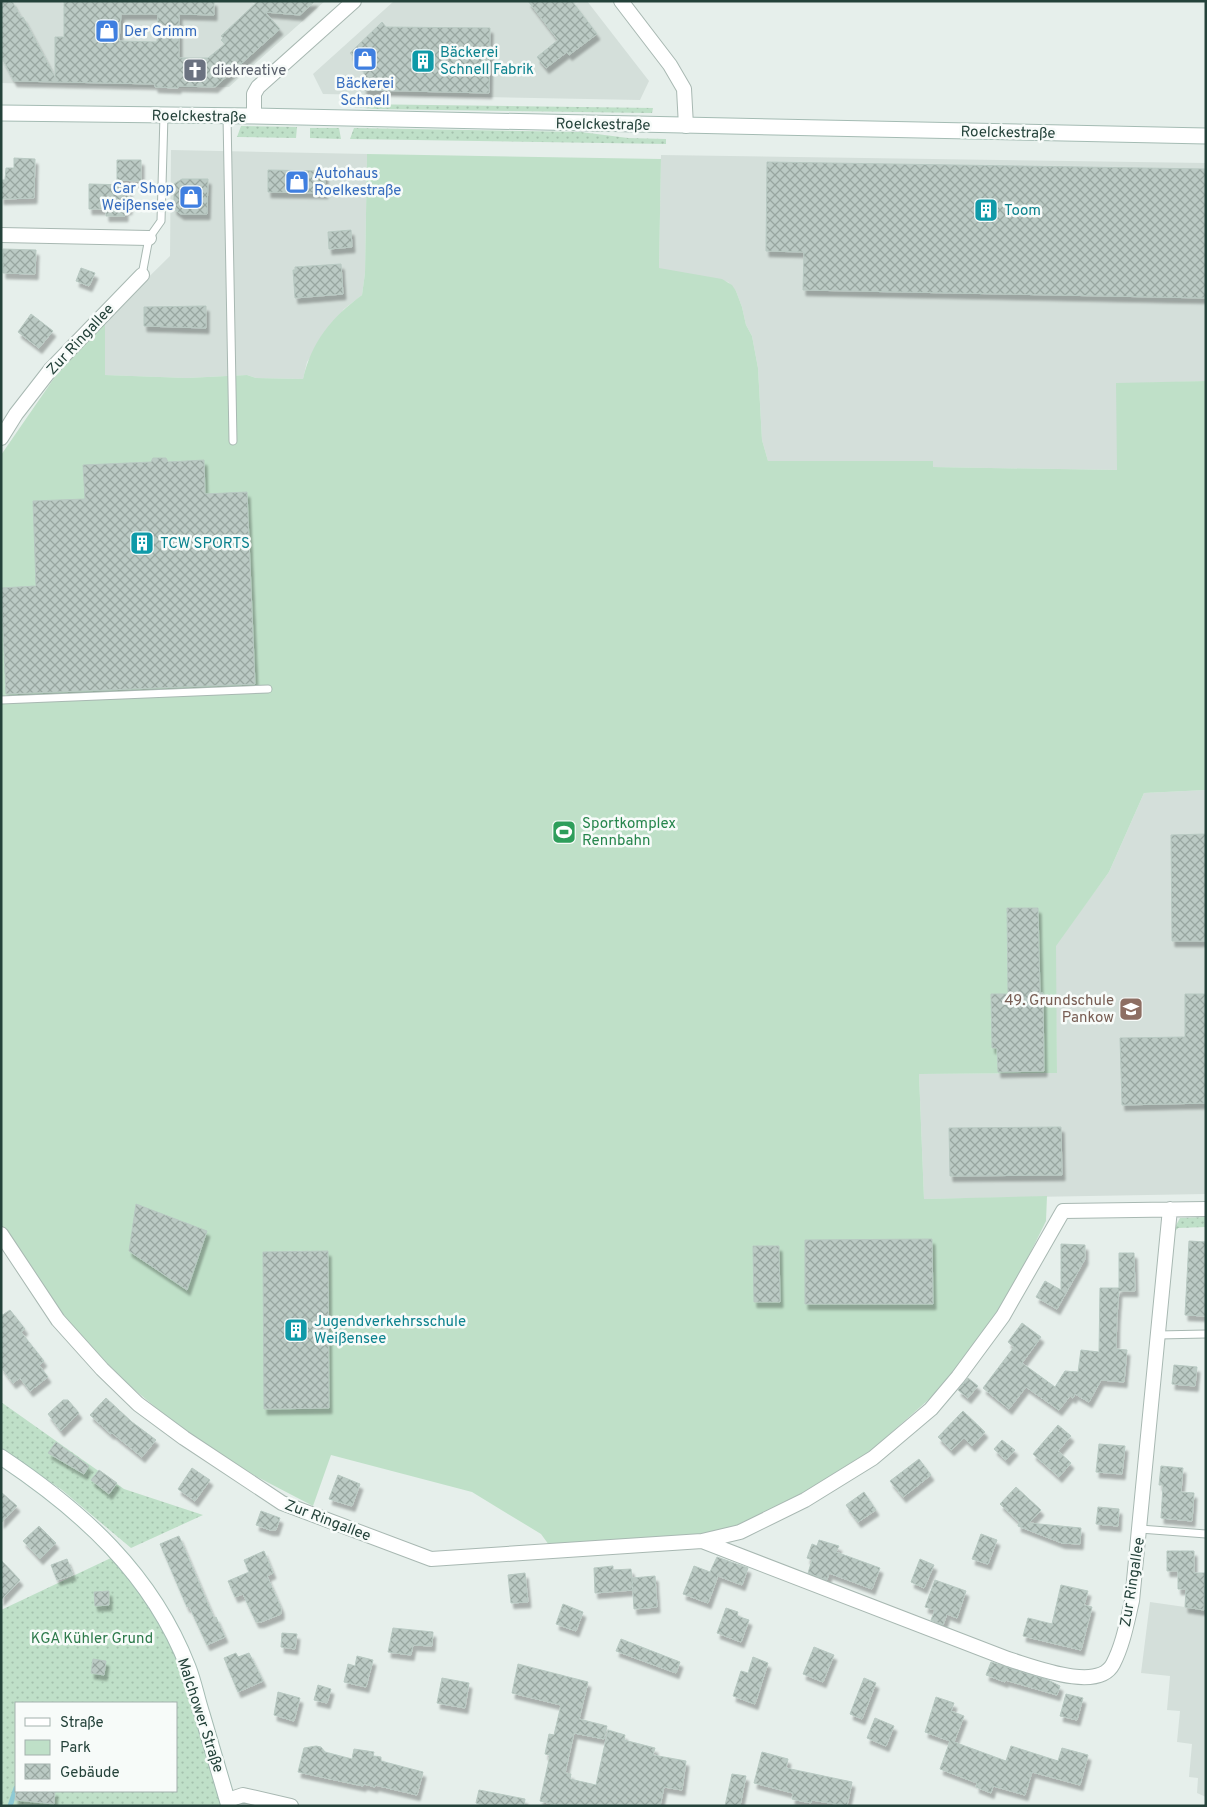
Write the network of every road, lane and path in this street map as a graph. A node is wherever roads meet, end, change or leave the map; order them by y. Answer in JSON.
{"nodes":[{"id":1,"x":354,"y":1,"type":"edge"},
{"id":2,"x":621,"y":1,"type":"edge"},
{"id":3,"x":1,"y":113,"type":"edge"},
{"id":4,"x":164,"y":115,"type":"junction"},
{"id":5,"x":227,"y":116,"type":"junction"},
{"id":6,"x":254,"y":116,"type":"junction"},
{"id":7,"x":686,"y":126,"type":"junction"},
{"id":8,"x":1206,"y":136,"type":"edge"},
{"id":9,"x":1,"y":235,"type":"edge"},
{"id":10,"x":149,"y":238,"type":"junction"},
{"id":11,"x":142,"y":275,"type":"joint"},
{"id":12,"x":1,"y":438,"type":"edge"},
{"id":13,"x":233,"y":441,"type":"dead end"},
{"id":14,"x":268,"y":689,"type":"dead end"},
{"id":15,"x":1,"y":700,"type":"edge"},
{"id":16,"x":1170,"y":1209,"type":"junction"},
{"id":17,"x":1206,"y":1209,"type":"edge"},
{"id":18,"x":1,"y":1234,"type":"edge"},
{"id":19,"x":1206,"y":1334,"type":"edge"},
{"id":20,"x":1158,"y":1336,"type":"junction"},
{"id":21,"x":1,"y":1457,"type":"edge"},
{"id":22,"x":1140,"y":1529,"type":"junction"},
{"id":23,"x":1206,"y":1534,"type":"edge"},
{"id":24,"x":702,"y":1541,"type":"junction"},
{"id":25,"x":229,"y":1803,"type":"edge"},
{"id":26,"x":291,"y":1806,"type":"edge"}],
"edges":[{"from":1,"to":6,"type":"street"},
{"from":2,"to":7,"type":"street"},
{"from":3,"to":4,"type":"main road","name":"Roelckestraße"},
{"from":4,"to":5,"type":"main road","name":"Roelckestraße"},
{"from":4,"to":10,"type":"lane","name":"Zur Ringallee"},
{"from":5,"to":6,"type":"main road","name":"Roelckestraße"},
{"from":5,"to":13,"type":"lane"},
{"from":6,"to":7,"type":"main road","name":"Roelckestraße"},
{"from":7,"to":8,"type":"main road","name":"Roelckestraße"},
{"from":9,"to":10,"type":"street"},
{"from":10,"to":11,"type":"lane","name":"Zur Ringallee"},
{"from":11,"to":12,"type":"street","name":"Zur Ringallee"},
{"from":14,"to":15,"type":"lane"},
{"from":16,"to":17,"type":"street","name":"Zur Ringallee"},
{"from":16,"to":20,"type":"street","name":"Zur Ringallee"},
{"from":16,"to":24,"type":"street","name":"Zur Ringallee"},
{"from":18,"to":24,"type":"street","name":"Zur Ringallee"},
{"from":19,"to":20,"type":"lane"},
{"from":20,"to":22,"type":"street","name":"Zur Ringallee"},
{"from":21,"to":25,"type":"main road","name":"Malchower Straße"},
{"from":22,"to":23,"type":"lane"},
{"from":22,"to":24,"type":"street","name":"Zur Ringallee"},
{"from":25,"to":26,"type":"street"}]}
